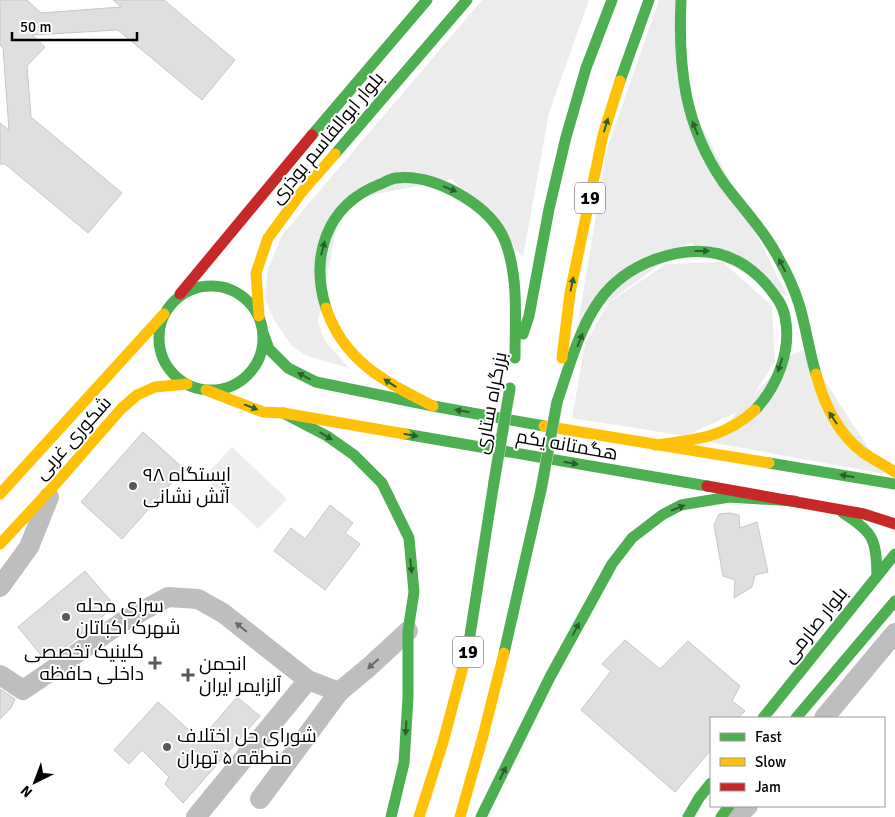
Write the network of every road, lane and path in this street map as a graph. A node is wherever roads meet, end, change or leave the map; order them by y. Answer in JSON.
{"nodes":[{"id":1,"x":427,"y":0,"type":"edge"},
{"id":2,"x":467,"y":0,"type":"edge"},
{"id":3,"x":612,"y":0,"type":"edge"},
{"id":4,"x":649,"y":0,"type":"edge"},
{"id":5,"x":681,"y":0,"type":"edge"},
{"id":6,"x":356,"y":106,"type":"junction"},
{"id":7,"x":180,"y":294,"type":"junction"},
{"id":8,"x":164,"y":314,"type":"junction"},
{"id":9,"x":259,"y":316,"type":"junction"},
{"id":10,"x":263,"y":333,"type":"junction"},
{"id":11,"x":513,"y":373,"type":"junction"},
{"id":12,"x":187,"y":384,"type":"junction"},
{"id":13,"x":206,"y":390,"type":"junction"},
{"id":14,"x":557,"y":402,"type":"junction"},
{"id":15,"x":433,"y":406,"type":"junction"},
{"id":16,"x":283,"y":414,"type":"junction"},
{"id":17,"x":655,"y":445,"type":"junction"},
{"id":18,"x":895,"y":472,"type":"edge"},
{"id":19,"x":895,"y":484,"type":"edge"},
{"id":20,"x":53,"y":487,"type":"junction"},
{"id":21,"x":0,"y":494,"type":"edge"},
{"id":22,"x":795,"y":502,"type":"junction"},
{"id":23,"x":838,"y":510,"type":"junction"},
{"id":24,"x":895,"y":524,"type":"edge"},
{"id":25,"x":0,"y":544,"type":"edge"},
{"id":26,"x":895,"y":554,"type":"edge"},
{"id":27,"x":877,"y":575,"type":"junction"},
{"id":28,"x":0,"y":587,"type":"edge"},
{"id":29,"x":895,"y":602,"type":"edge"},
{"id":30,"x":408,"y":631,"type":"junction"},
{"id":31,"x":895,"y":633,"type":"edge"},
{"id":32,"x":0,"y":675,"type":"edge"},
{"id":33,"x":308,"y":680,"type":"junction"},
{"id":34,"x":339,"y":692,"type":"junction"},
{"id":35,"x":764,"y":717,"type":"edge"},
{"id":36,"x":797,"y":717,"type":"edge"},
{"id":37,"x":825,"y":717,"type":"edge"},
{"id":38,"x":710,"y":784,"type":"edge"},
{"id":39,"x":699,"y":798,"type":"junction"},
{"id":40,"x":260,"y":799,"type":"dead end"},
{"id":41,"x":747,"y":807,"type":"edge"},
{"id":42,"x":196,"y":817,"type":"edge"},
{"id":43,"x":391,"y":817,"type":"edge"},
{"id":44,"x":419,"y":817,"type":"edge"},
{"id":45,"x":460,"y":817,"type":"edge"},
{"id":46,"x":481,"y":817,"type":"edge"},
{"id":47,"x":679,"y":817,"type":"edge"},
{"id":48,"x":688,"y":817,"type":"edge"},
{"id":49,"x":736,"y":817,"type":"edge"}],
"edges":[{"from":1,"to":6,"type":"main road","name":"بلوار ابوالقاسم بوذری"},
{"from":2,"to":6,"type":"main road","name":"بلوار ابوالقاسم بوذری"},
{"from":3,"to":11,"type":"main road","name":"بزرگراه ستاری","number":"19"},
{"from":14,"to":4,"type":"main road","number":"19","one_way":true},
{"from":18,"to":5,"type":"main road","one_way":true},
{"from":6,"to":7,"type":"main road","name":"بلوار ابوالقاسم بوذری"},
{"from":6,"to":9,"type":"main road","name":"بلوار ابوالقاسم بوذری"},
{"from":7,"to":8,"type":"main road"},
{"from":7,"to":9,"type":"main road"},
{"from":8,"to":12,"type":"main road"},
{"from":8,"to":21,"type":"main road","name":"شکوری غربی"},
{"from":9,"to":10,"type":"main road"},
{"from":10,"to":13,"type":"main road"},
{"from":15,"to":10,"type":"main road","name":"هگمتانه یکم","one_way":true},
{"from":15,"to":11,"type":"main road","one_way":true},
{"from":11,"to":44,"type":"main road","name":"بزرگراه ستاری","number":"19","bridge":true},
{"from":12,"to":13,"type":"main road"},
{"from":12,"to":20,"type":"main road","name":"شکوری غربی"},
{"from":13,"to":16,"type":"main road","name":"هگمتانه یکم","one_way":true},
{"from":14,"to":17,"type":"main road","one_way":true},
{"from":14,"to":45,"type":"main road","number":"19","bridge":true},
{"from":17,"to":15,"type":"main road","name":"هگمتانه یکم","one_way":true},
{"from":16,"to":22,"type":"main road","name":"هگمتانه یکم","one_way":true},
{"from":16,"to":30,"type":"main road","one_way":true},
{"from":19,"to":17,"type":"main road","name":"هگمتانه یکم","one_way":true},
{"from":20,"to":25,"type":"main road","name":"شکوری غربی"},
{"from":20,"to":28,"type":"street"},
{"from":22,"to":23,"type":"main road","name":"هگمتانه یکم"},
{"from":46,"to":22,"type":"main road","one_way":true},
{"from":23,"to":24,"type":"main road","name":"هگمتانه یکم"},
{"from":23,"to":27,"type":"main road"},
{"from":26,"to":27,"type":"main road","name":"بلوار صارمی"},
{"from":27,"to":35,"type":"main road","name":"بلوار صارمی"},
{"from":29,"to":36,"type":"main road"},
{"from":30,"to":34,"type":"street","one_way":true},
{"from":30,"to":43,"type":"main road","one_way":true},
{"from":31,"to":37,"type":"street"},
{"from":33,"to":32,"type":"street","one_way":true},
{"from":33,"to":34,"type":"street"},
{"from":33,"to":42,"type":"street"},
{"from":34,"to":40,"type":"street"},
{"from":38,"to":39,"type":"main road"},
{"from":39,"to":47,"type":"main road"},
{"from":39,"to":48,"type":"main road"},
{"from":41,"to":49,"type":"street"}]}
